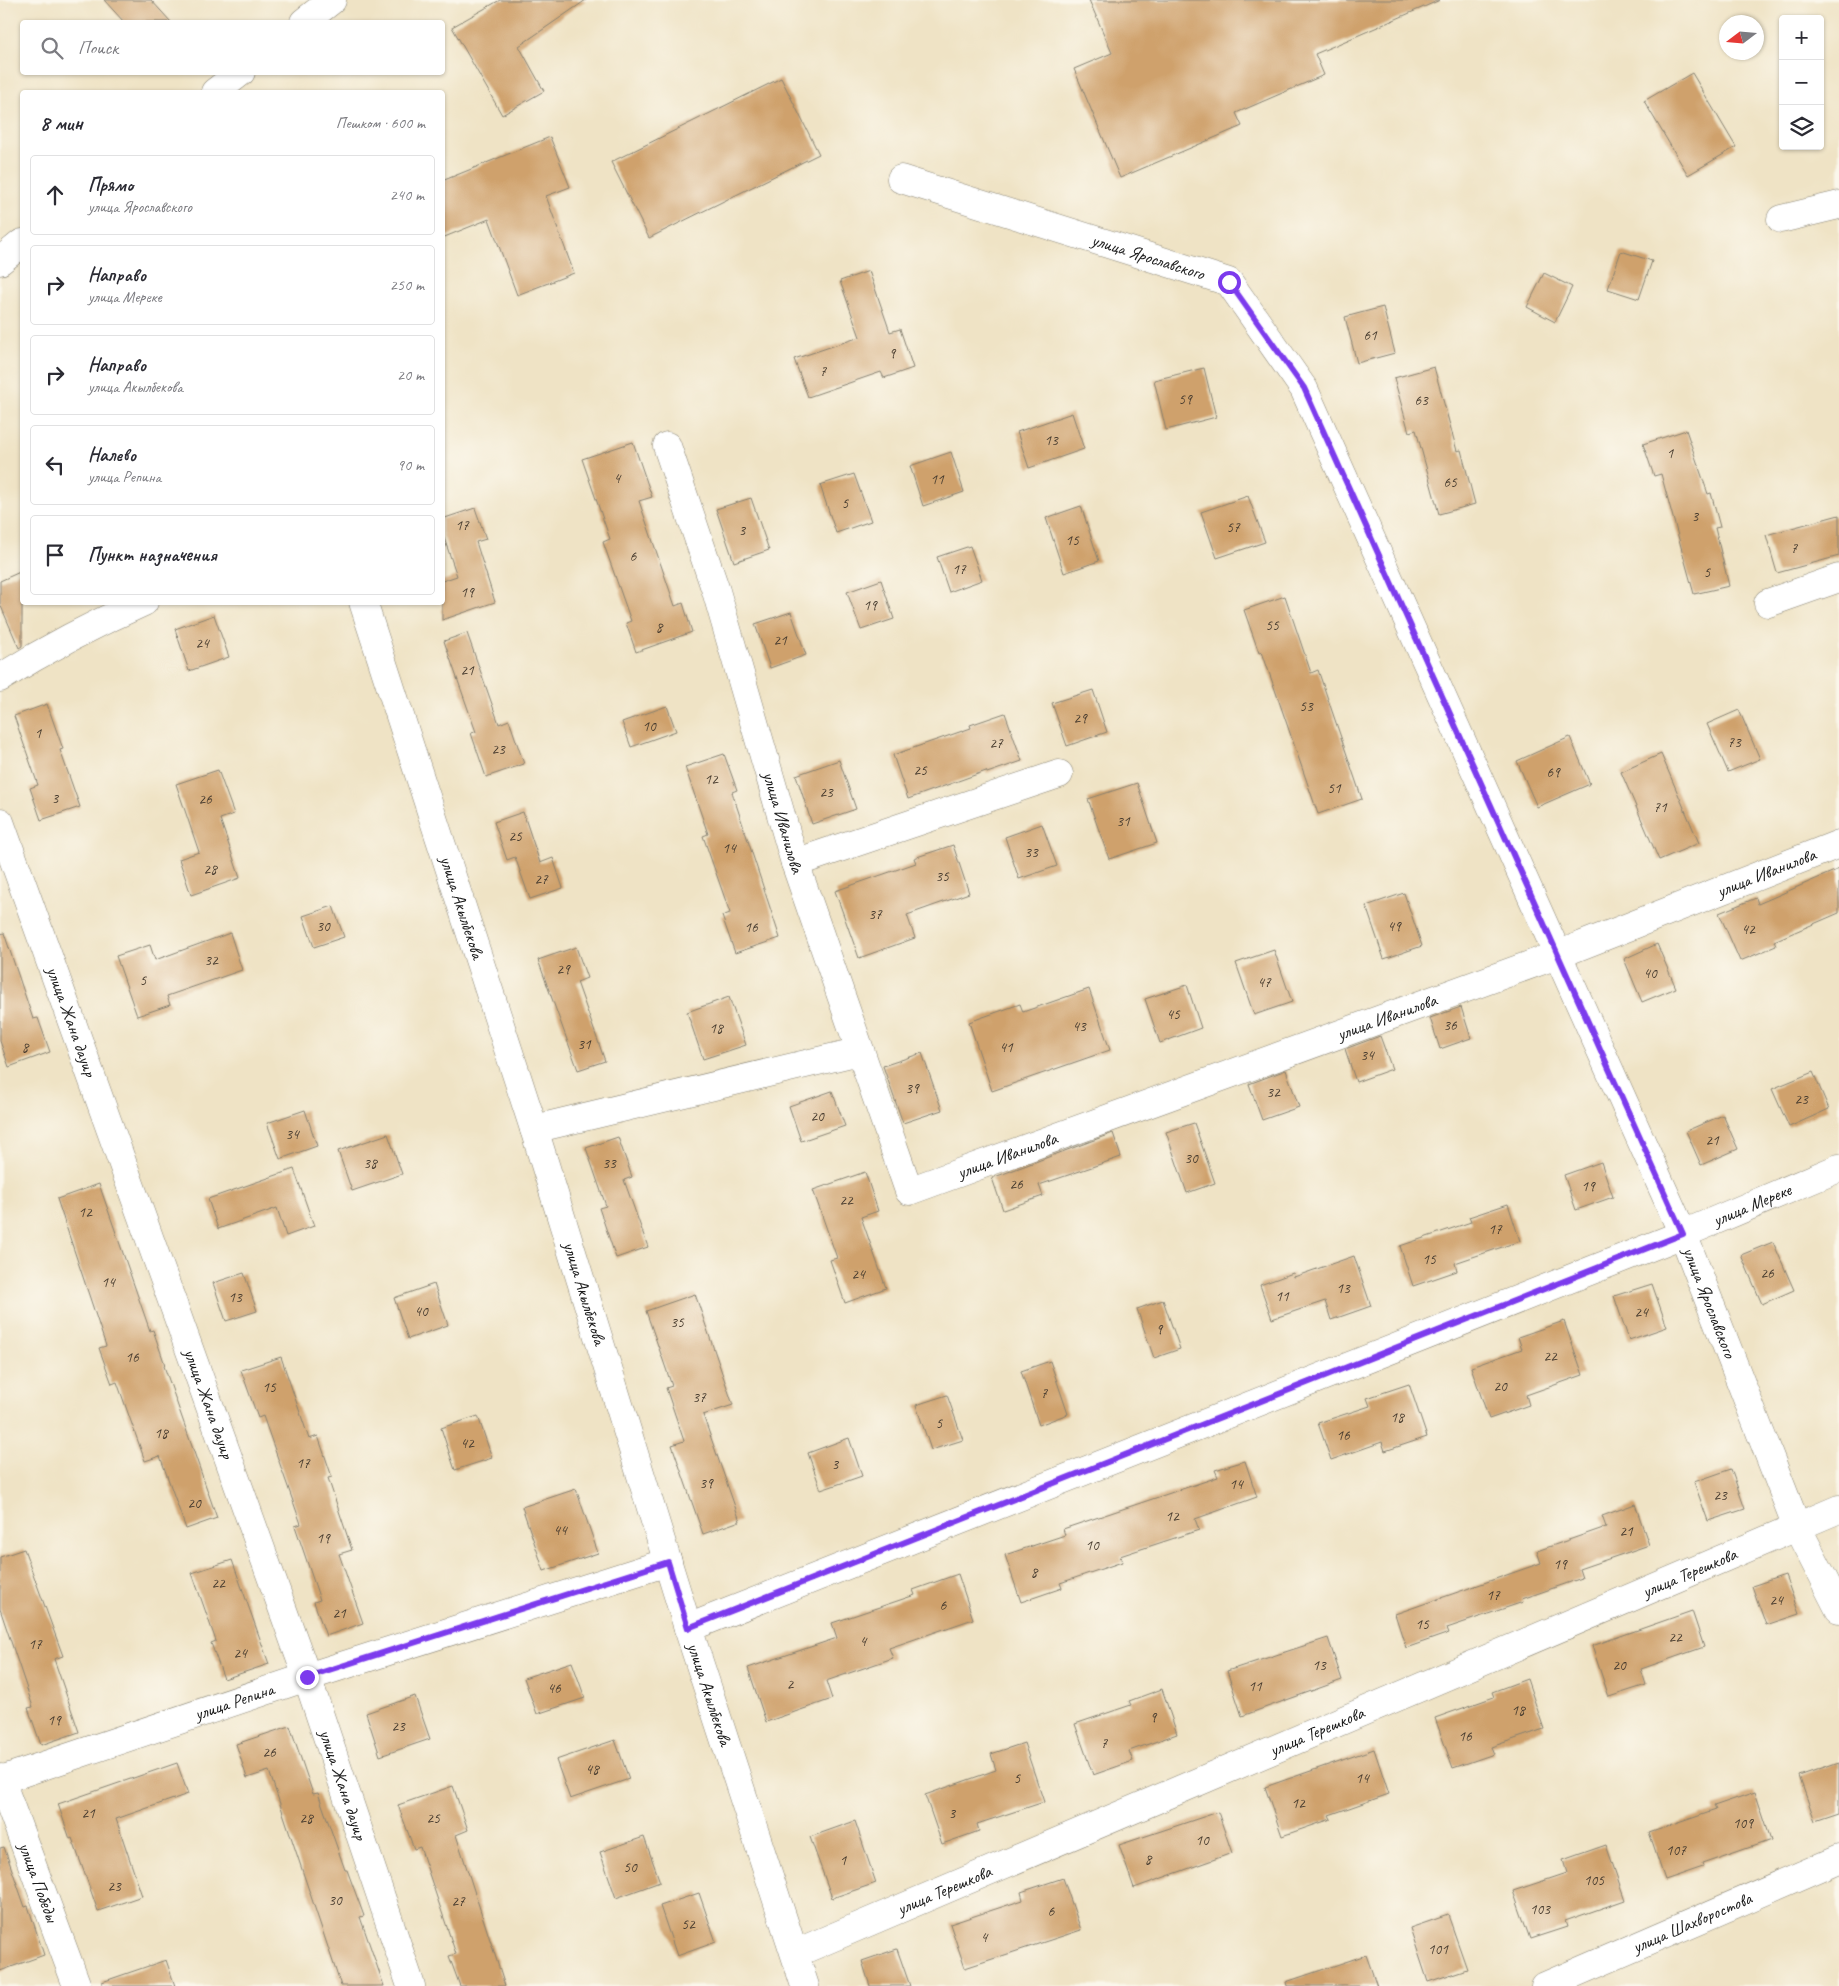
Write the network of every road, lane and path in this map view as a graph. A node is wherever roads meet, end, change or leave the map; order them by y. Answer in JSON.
{"nodes":[{"id":1,"x":332,"y":0,"type":"edge"},
{"id":2,"x":307,"y":20,"type":"edge"},
{"id":3,"x":236,"y":75,"type":"edge"},
{"id":4,"x":218,"y":90,"type":"edge"},
{"id":5,"x":902,"y":179,"type":"dead end"},
{"id":6,"x":1839,"y":205,"type":"edge"},
{"id":7,"x":1781,"y":219,"type":"dead end"},
{"id":8,"x":20,"y":245,"type":"edge"},
{"id":9,"x":0,"y":261,"type":"edge"},
{"id":10,"x":667,"y":446,"type":"dead end"},
{"id":11,"x":1839,"y":578,"type":"edge"},
{"id":12,"x":1768,"y":603,"type":"dead end"},
{"id":13,"x":137,"y":605,"type":"edge"},
{"id":14,"x":363,"y":605,"type":"edge"},
{"id":15,"x":0,"y":678,"type":"edge"},
{"id":16,"x":1059,"y":774,"type":"dead end"},
{"id":17,"x":0,"y":822,"type":"edge"},
{"id":18,"x":1839,"y":844,"type":"edge"},
{"id":19,"x":796,"y":864,"type":"junction"},
{"id":20,"x":1557,"y":955,"type":"junction"},
{"id":21,"x":860,"y":1051,"type":"junction"},
{"id":22,"x":534,"y":1129,"type":"junction"},
{"id":23,"x":1839,"y":1168,"type":"edge"},
{"id":24,"x":1683,"y":1234,"type":"junction"},
{"id":25,"x":1839,"y":1509,"type":"edge"},
{"id":26,"x":1797,"y":1527,"type":"junction"},
{"id":27,"x":668,"y":1562,"type":"junction"},
{"id":28,"x":1839,"y":1609,"type":"edge"},
{"id":29,"x":688,"y":1628,"type":"junction"},
{"id":30,"x":307,"y":1677,"type":"junction"},
{"id":31,"x":1,"y":1779,"type":"edge"},
{"id":32,"x":1839,"y":1859,"type":"edge"},
{"id":33,"x":796,"y":1953,"type":"junction"},
{"id":34,"x":77,"y":1986,"type":"edge"},
{"id":35,"x":411,"y":1986,"type":"edge"},
{"id":36,"x":806,"y":1986,"type":"edge"},
{"id":37,"x":1545,"y":1986,"type":"edge"}],
"edges":[{"from":1,"to":2,"type":"street"},
{"from":3,"to":4,"type":"street"},
{"from":5,"to":20,"type":"street","name":"улица Ярославского"},
{"from":6,"to":7,"type":"street"},
{"from":8,"to":9,"type":"street"},
{"from":10,"to":19,"type":"street","name":"улица Иванилова"},
{"from":11,"to":12,"type":"street"},
{"from":13,"to":15,"type":"street"},
{"from":14,"to":22,"type":"street","name":"улица Акылбекова"},
{"from":16,"to":19,"type":"street"},
{"from":17,"to":30,"type":"street","name":"улица Жана дауир"},
{"from":18,"to":20,"type":"street","name":"улица Иванилова"},
{"from":19,"to":21,"type":"street","name":"улица Иванилова"},
{"from":20,"to":21,"type":"street","name":"улица Иванилова"},
{"from":20,"to":24,"type":"street","name":"улица Ярославского"},
{"from":21,"to":22,"type":"street"},
{"from":22,"to":27,"type":"street","name":"улица Акылбекова"},
{"from":23,"to":24,"type":"street","name":"улица Мереке"},
{"from":24,"to":26,"type":"street","name":"улица Ярославского"},
{"from":24,"to":29,"type":"street","name":"улица Мереке"},
{"from":25,"to":26,"type":"street","name":"улица Терешкова"},
{"from":26,"to":28,"type":"street","name":"улица Ярославского"},
{"from":26,"to":33,"type":"street","name":"улица Терешкова"},
{"from":27,"to":29,"type":"street","name":"улица Акылбекова"},
{"from":27,"to":30,"type":"street","name":"улица Репина"},
{"from":29,"to":33,"type":"street","name":"улица Акылбекова"},
{"from":30,"to":31,"type":"street","name":"улица Репина"},
{"from":30,"to":35,"type":"street","name":"улица Жана дауир"},
{"from":31,"to":34,"type":"street","name":"улица Победы"},
{"from":32,"to":37,"type":"street","name":"улица Шахворостова"},
{"from":33,"to":36,"type":"street","name":"улица Акылбекова"}]}
